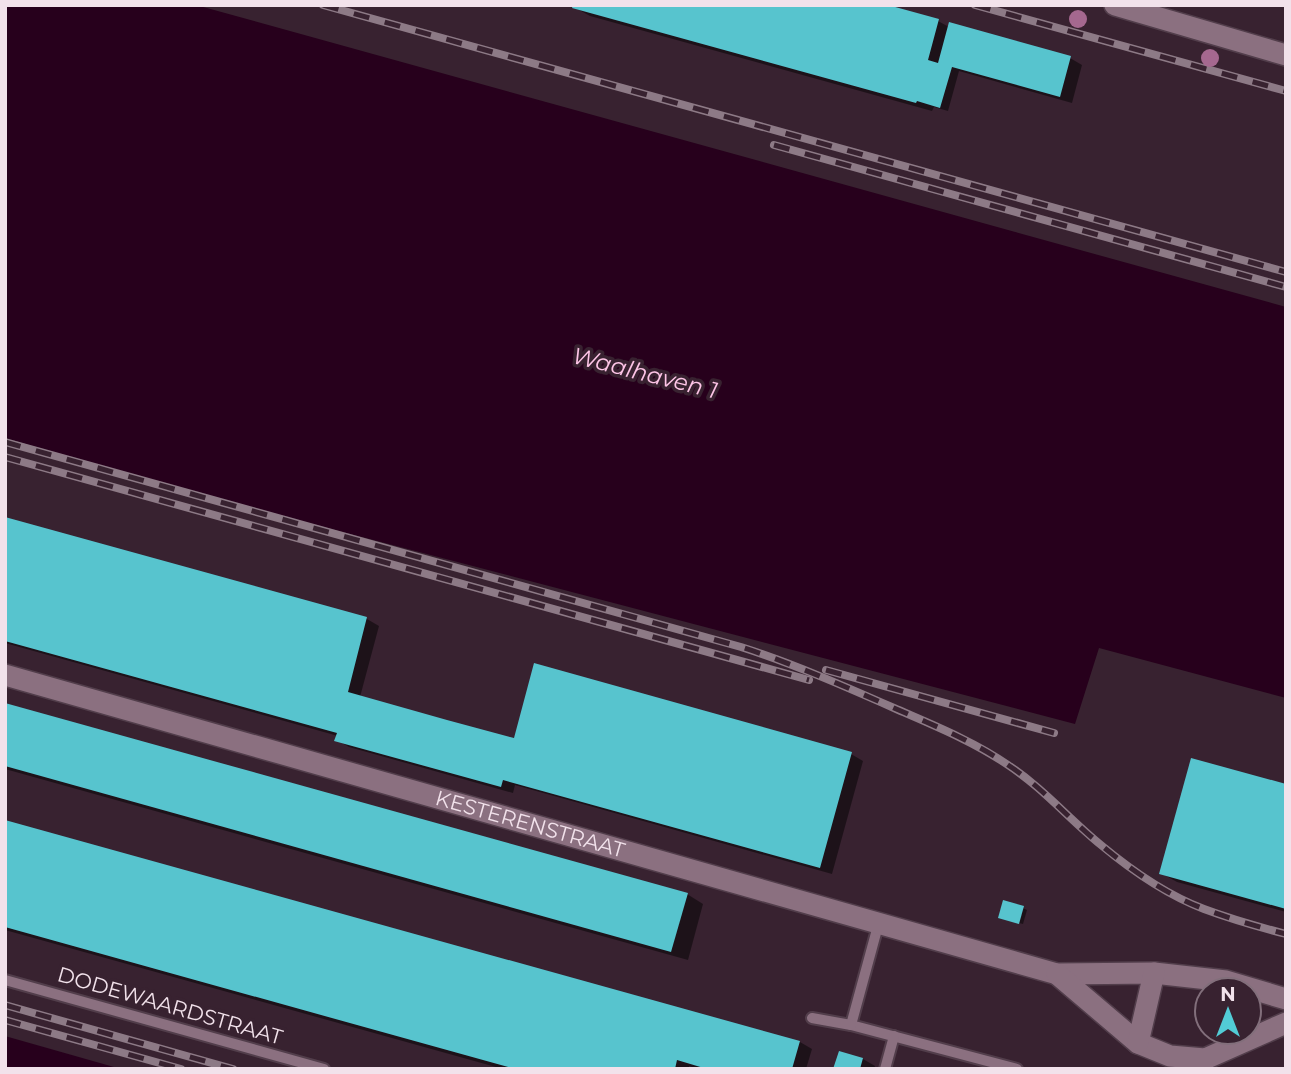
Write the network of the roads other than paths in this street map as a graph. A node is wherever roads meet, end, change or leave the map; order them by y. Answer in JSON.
{"nodes":[{"id":1,"x":1115,"y":5,"type":"edge"},
{"id":2,"x":1286,"y":55,"type":"edge"},
{"id":3,"x":5,"y":675,"type":"edge"},
{"id":4,"x":879,"y":922,"type":"junction"},
{"id":5,"x":1154,"y":973,"type":"junction"},
{"id":6,"x":1057,"y":974,"type":"junction"},
{"id":7,"x":5,"y":980,"type":"edge"},
{"id":8,"x":1286,"y":999,"type":"edge"},
{"id":9,"x":812,"y":1018,"type":"dead end"},
{"id":10,"x":1286,"y":1023,"type":"edge"},
{"id":11,"x":851,"y":1025,"type":"junction"},
{"id":12,"x":894,"y":1037,"type":"junction"},
{"id":13,"x":1138,"y":1043,"type":"junction"},
{"id":14,"x":885,"y":1066,"type":"edge"},
{"id":15,"x":324,"y":1069,"type":"edge"},
{"id":16,"x":1017,"y":1069,"type":"edge"}],
"edges":[{"from":1,"to":2,"type":"street"},
{"from":3,"to":4,"type":"street","name":"KESTERENSTRAAT"},
{"from":4,"to":6,"type":"street","name":"KESTERENSTRAAT"},
{"from":4,"to":11,"type":"lane"},
{"from":5,"to":6,"type":"street","name":"KESTERENSTRAAT"},
{"from":5,"to":8,"type":"street","name":"KESTERENSTRAAT"},
{"from":5,"to":13,"type":"street"},
{"from":6,"to":13,"type":"street","name":"KESTERENSTRAAT"},
{"from":7,"to":15,"type":"lane","name":"DODEWAARDSTRAAT"},
{"from":9,"to":11,"type":"lane"},
{"from":10,"to":13,"type":"street","name":"KESTERENSTRAAT"},
{"from":11,"to":12,"type":"lane"},
{"from":12,"to":14,"type":"lane"},
{"from":12,"to":16,"type":"lane"}]}
